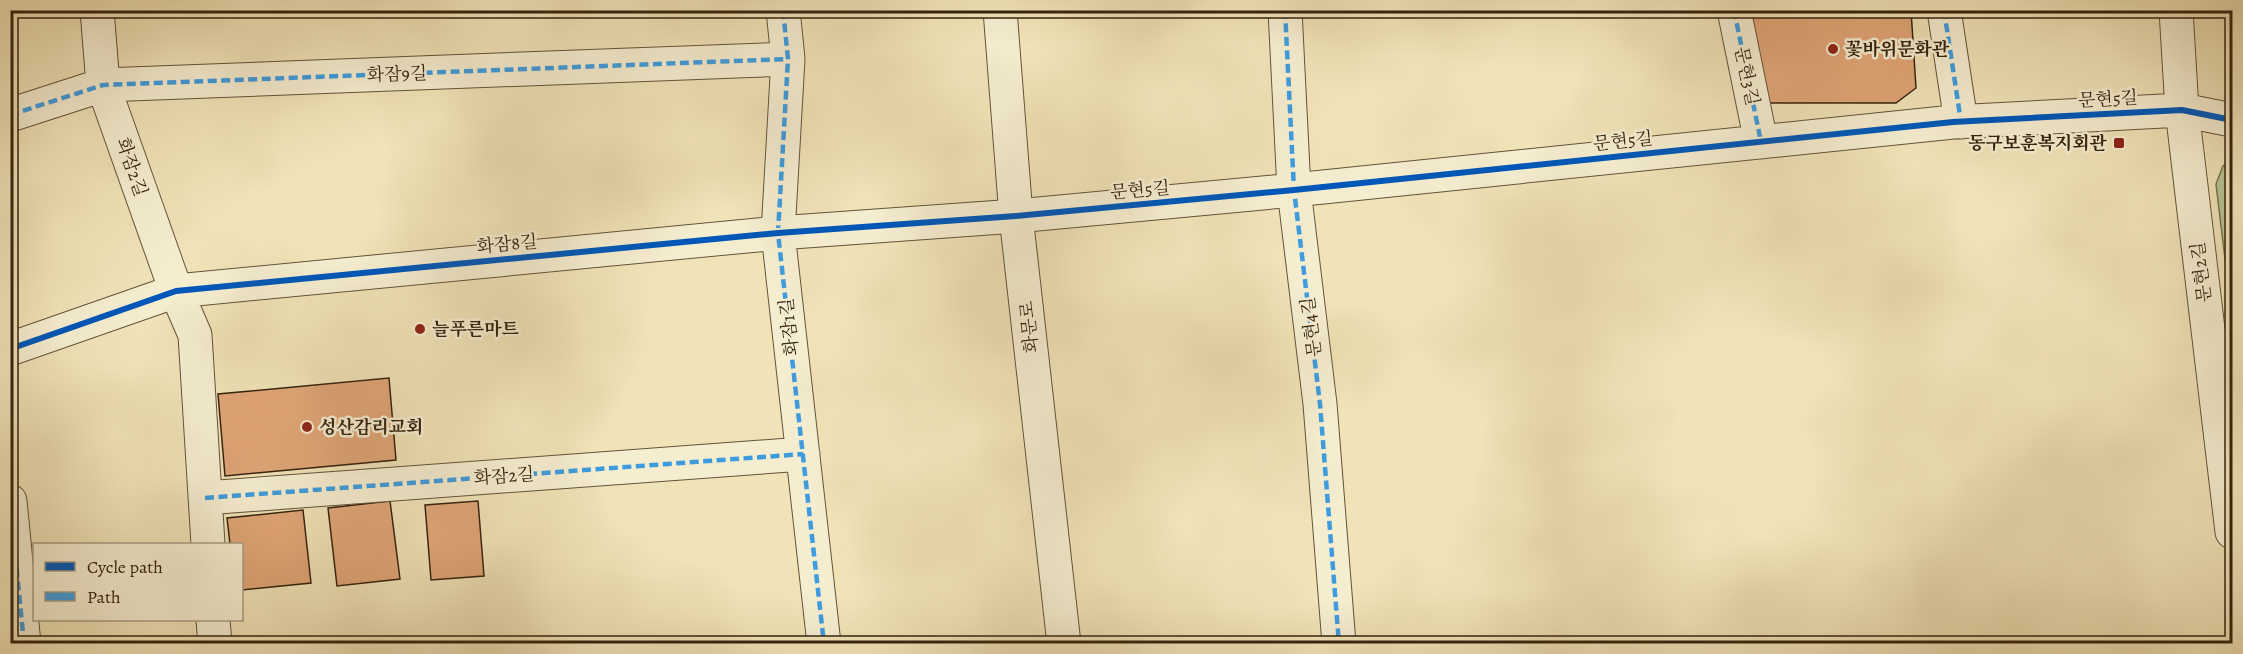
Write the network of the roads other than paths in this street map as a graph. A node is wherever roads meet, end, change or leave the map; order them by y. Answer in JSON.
{"nodes":[{"id":1,"x":97,"y":10,"type":"edge"},
{"id":2,"x":783,"y":10,"type":"edge"},
{"id":3,"x":1000,"y":10,"type":"edge"},
{"id":4,"x":1285,"y":10,"type":"edge"},
{"id":5,"x":1734,"y":10,"type":"edge"},
{"id":6,"x":1944,"y":10,"type":"edge"},
{"id":7,"x":2176,"y":10,"type":"edge"},
{"id":8,"x":788,"y":59,"type":"junction"},
{"id":9,"x":103,"y":85,"type":"junction"},
{"id":10,"x":2182,"y":110,"type":"junction"},
{"id":11,"x":10,"y":115,"type":"edge"},
{"id":12,"x":2232,"y":120,"type":"edge"},
{"id":13,"x":1961,"y":122,"type":"junction"},
{"id":14,"x":1761,"y":141,"type":"junction"},
{"id":15,"x":1294,"y":190,"type":"junction"},
{"id":16,"x":1016,"y":216,"type":"junction"},
{"id":17,"x":778,"y":233,"type":"junction"},
{"id":18,"x":176,"y":291,"type":"junction"},
{"id":19,"x":10,"y":349,"type":"edge"},
{"id":20,"x":803,"y":454,"type":"junction"},
{"id":21,"x":205,"y":498,"type":"junction"},
{"id":22,"x":10,"y":501,"type":"edge"},
{"id":23,"x":2232,"y":532,"type":"edge"},
{"id":24,"x":208,"y":543,"type":"edge"},
{"id":25,"x":213,"y":621,"type":"edge"},
{"id":26,"x":24,"y":644,"type":"edge"},
{"id":27,"x":215,"y":644,"type":"edge"},
{"id":28,"x":824,"y":644,"type":"edge"},
{"id":29,"x":1064,"y":644,"type":"edge"},
{"id":30,"x":1339,"y":644,"type":"edge"}],
"edges":[{"from":1,"to":9,"type":"street","name":"화잠2길"},
{"from":2,"to":8,"type":"street","name":"화잠1길"},
{"from":3,"to":16,"type":"street","name":"화문로"},
{"from":4,"to":15,"type":"street","name":"문현4길"},
{"from":5,"to":14,"type":"street","name":"문현3길"},
{"from":6,"to":13,"type":"street"},
{"from":7,"to":10,"type":"street","name":"문현2길"},
{"from":8,"to":9,"type":"street","name":"화잠9길"},
{"from":8,"to":17,"type":"street","name":"화잠1길"},
{"from":9,"to":11,"type":"street","name":"화잠9길"},
{"from":9,"to":18,"type":"street","name":"화잠2길"},
{"from":10,"to":12,"type":"street","name":"문현5길"},
{"from":10,"to":13,"type":"street","name":"문현5길"},
{"from":10,"to":23,"type":"street","name":"문현2길"},
{"from":13,"to":14,"type":"street","name":"문현5길"},
{"from":14,"to":15,"type":"street","name":"문현5길"},
{"from":15,"to":16,"type":"street","name":"문현5길"},
{"from":15,"to":30,"type":"street","name":"문현4길"},
{"from":16,"to":17,"type":"street","name":"화잠8길"},
{"from":16,"to":29,"type":"street","name":"화문로"},
{"from":17,"to":18,"type":"street","name":"화잠8길"},
{"from":17,"to":20,"type":"street","name":"화잠1길"},
{"from":18,"to":19,"type":"street","name":"화잠8길"},
{"from":18,"to":21,"type":"street","name":"화잠2길"},
{"from":20,"to":21,"type":"street","name":"화잠2길"},
{"from":20,"to":28,"type":"street","name":"화잠1길"},
{"from":21,"to":24,"type":"street","name":"화잠2길"},
{"from":22,"to":26,"type":"street"},
{"from":25,"to":27,"type":"street"}]}
